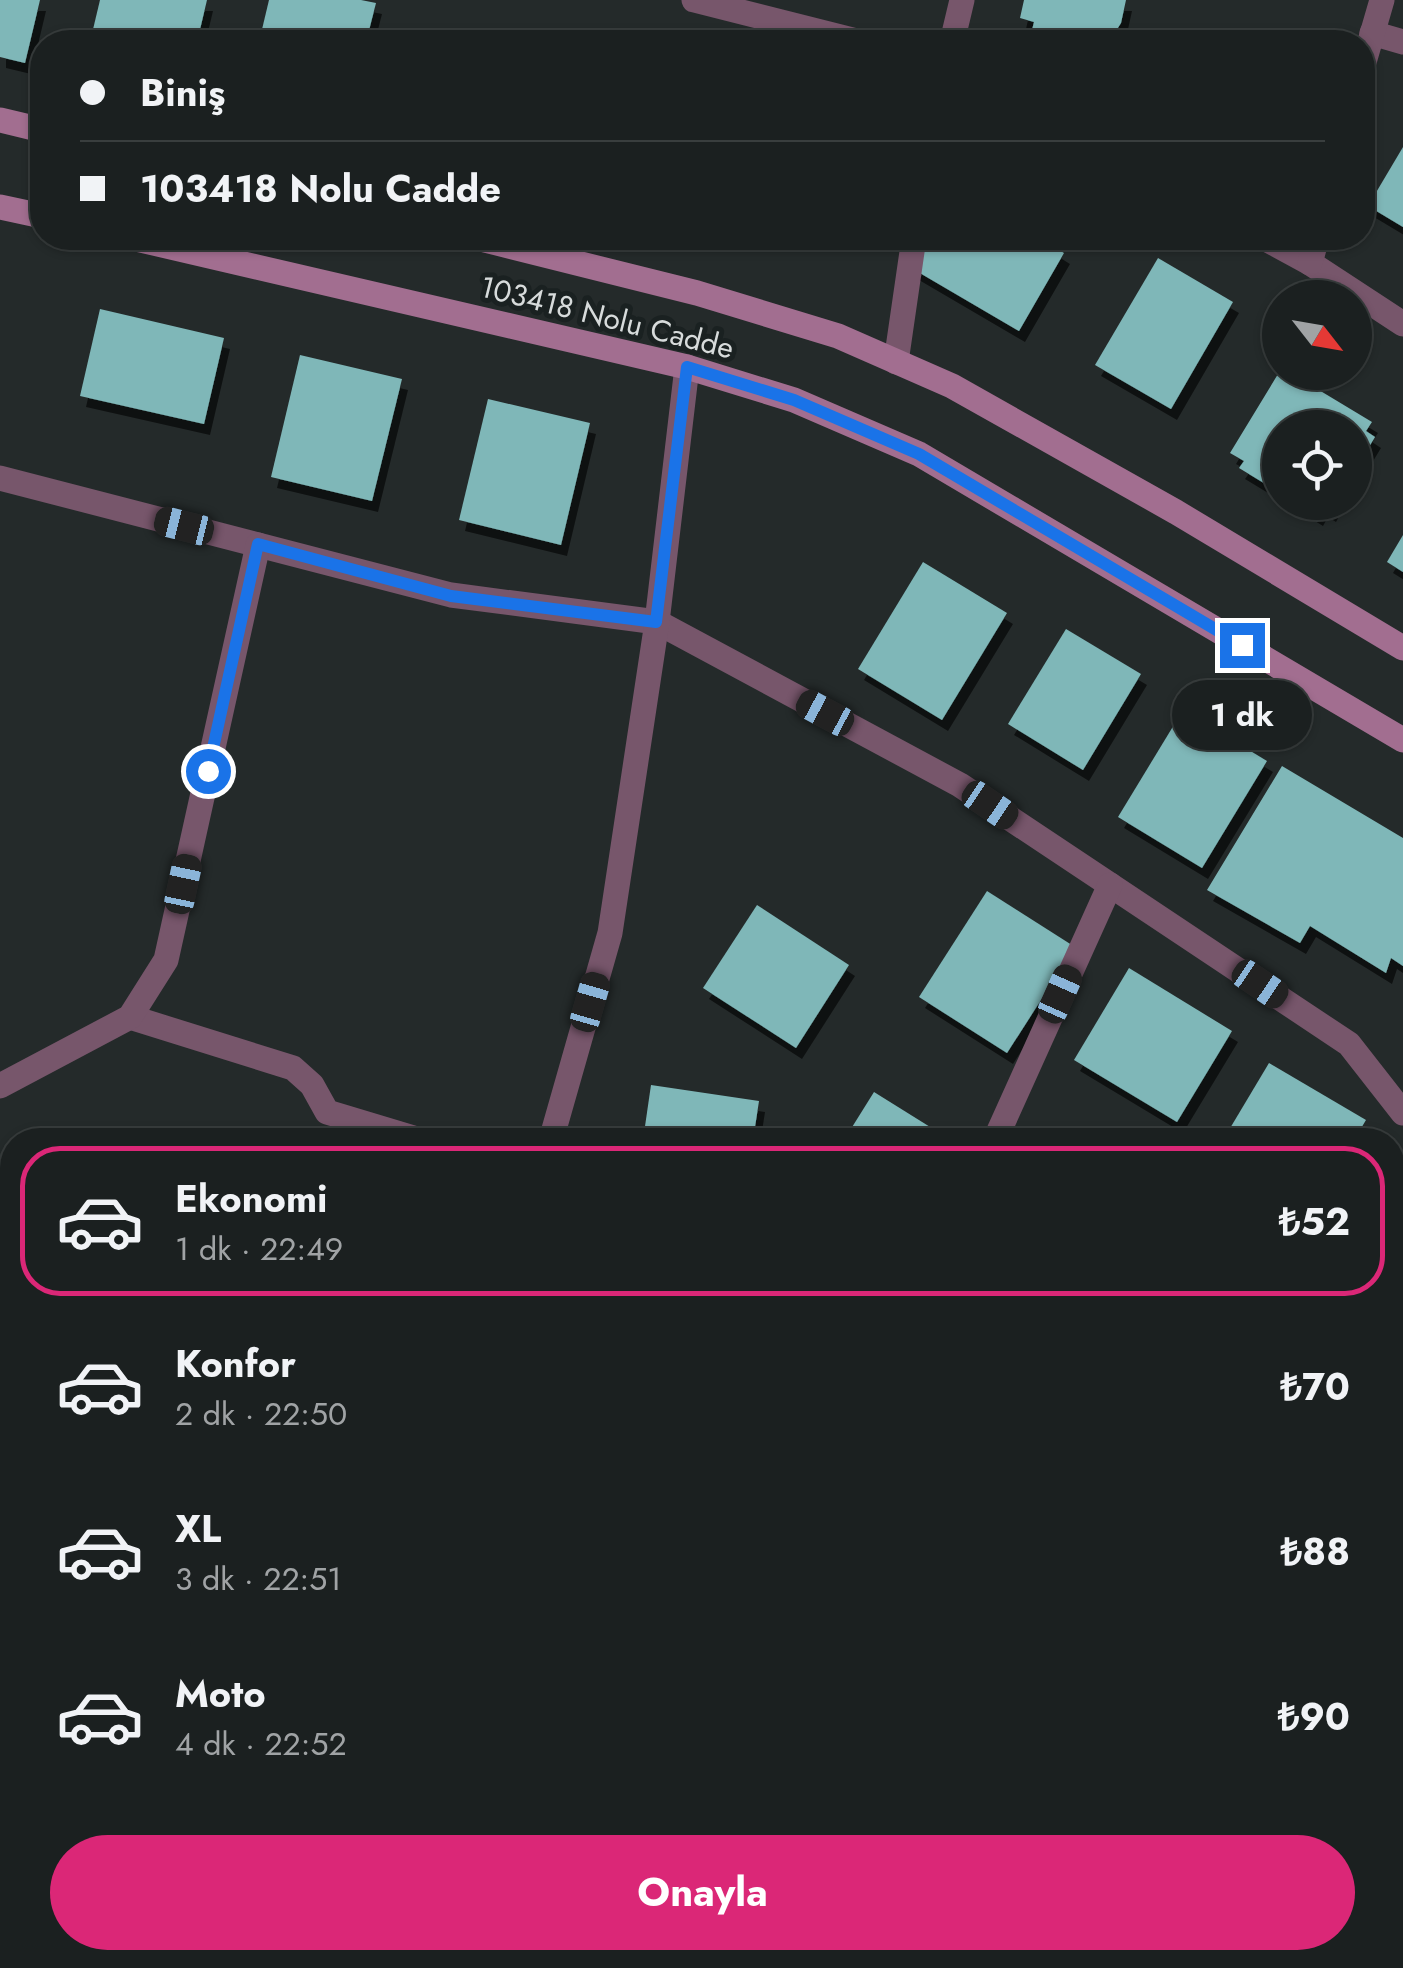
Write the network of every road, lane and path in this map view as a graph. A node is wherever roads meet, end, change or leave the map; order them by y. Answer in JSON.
{"nodes":[{"id":1,"x":694,"y":0,"type":"edge"},
{"id":2,"x":962,"y":0,"type":"edge"},
{"id":3,"x":1382,"y":0,"type":"edge"},
{"id":4,"x":723,"y":4,"type":"edge"},
{"id":5,"x":817,"y":30,"type":"edge"},
{"id":6,"x":955,"y":30,"type":"edge"},
{"id":7,"x":1373,"y":30,"type":"edge"},
{"id":8,"x":1375,"y":34,"type":"edge"},
{"id":9,"x":1403,"y":42,"type":"edge"},
{"id":10,"x":0,"y":120,"type":"edge"},
{"id":11,"x":30,"y":127,"type":"edge"},
{"id":12,"x":0,"y":206,"type":"edge"},
{"id":13,"x":30,"y":213,"type":"edge"},
{"id":14,"x":184,"y":250,"type":"edge"},
{"id":15,"x":525,"y":250,"type":"edge"},
{"id":16,"x":912,"y":250,"type":"edge"},
{"id":17,"x":1286,"y":250,"type":"edge"},
{"id":18,"x":1314,"y":250,"type":"edge"},
{"id":19,"x":1310,"y":263,"type":"junction"},
{"id":20,"x":1403,"y":324,"type":"edge"},
{"id":21,"x":896,"y":362,"type":"junction"},
{"id":22,"x":687,"y":367,"type":"junction"},
{"id":23,"x":0,"y":478,"type":"edge"},
{"id":24,"x":258,"y":544,"type":"junction"},
{"id":25,"x":656,"y":622,"type":"junction"},
{"id":26,"x":1403,"y":648,"type":"edge"},
{"id":27,"x":1403,"y":740,"type":"edge"},
{"id":28,"x":1110,"y":885,"type":"junction"},
{"id":29,"x":130,"y":1016,"type":"junction"},
{"id":30,"x":0,"y":1086,"type":"edge"},
{"id":31,"x":1403,"y":1113,"type":"edge"},
{"id":32,"x":380,"y":1128,"type":"edge"},
{"id":33,"x":554,"y":1128,"type":"edge"},
{"id":34,"x":999,"y":1128,"type":"edge"}],
"edges":[{"from":1,"to":4,"type":"street"},
{"from":2,"to":6,"type":"street"},
{"from":3,"to":7,"type":"street"},
{"from":4,"to":5,"type":"street"},
{"from":8,"to":9,"type":"street"},
{"from":10,"to":11,"type":"main road"},
{"from":12,"to":13,"type":"main road"},
{"from":14,"to":22,"type":"main road","name":"103418 Nolu Cadde"},
{"from":15,"to":21,"type":"main road"},
{"from":16,"to":21,"type":"street"},
{"from":17,"to":19,"type":"street"},
{"from":18,"to":19,"type":"street"},
{"from":19,"to":20,"type":"street"},
{"from":21,"to":26,"type":"main road"},
{"from":22,"to":25,"type":"street"},
{"from":22,"to":27,"type":"main road","name":"103418 Nolu Cadde"},
{"from":23,"to":24,"type":"street"},
{"from":24,"to":25,"type":"street"},
{"from":24,"to":29,"type":"street"},
{"from":25,"to":28,"type":"street"},
{"from":25,"to":33,"type":"street"},
{"from":28,"to":31,"type":"street"},
{"from":28,"to":34,"type":"street"},
{"from":29,"to":30,"type":"street"},
{"from":29,"to":32,"type":"street"}]}
